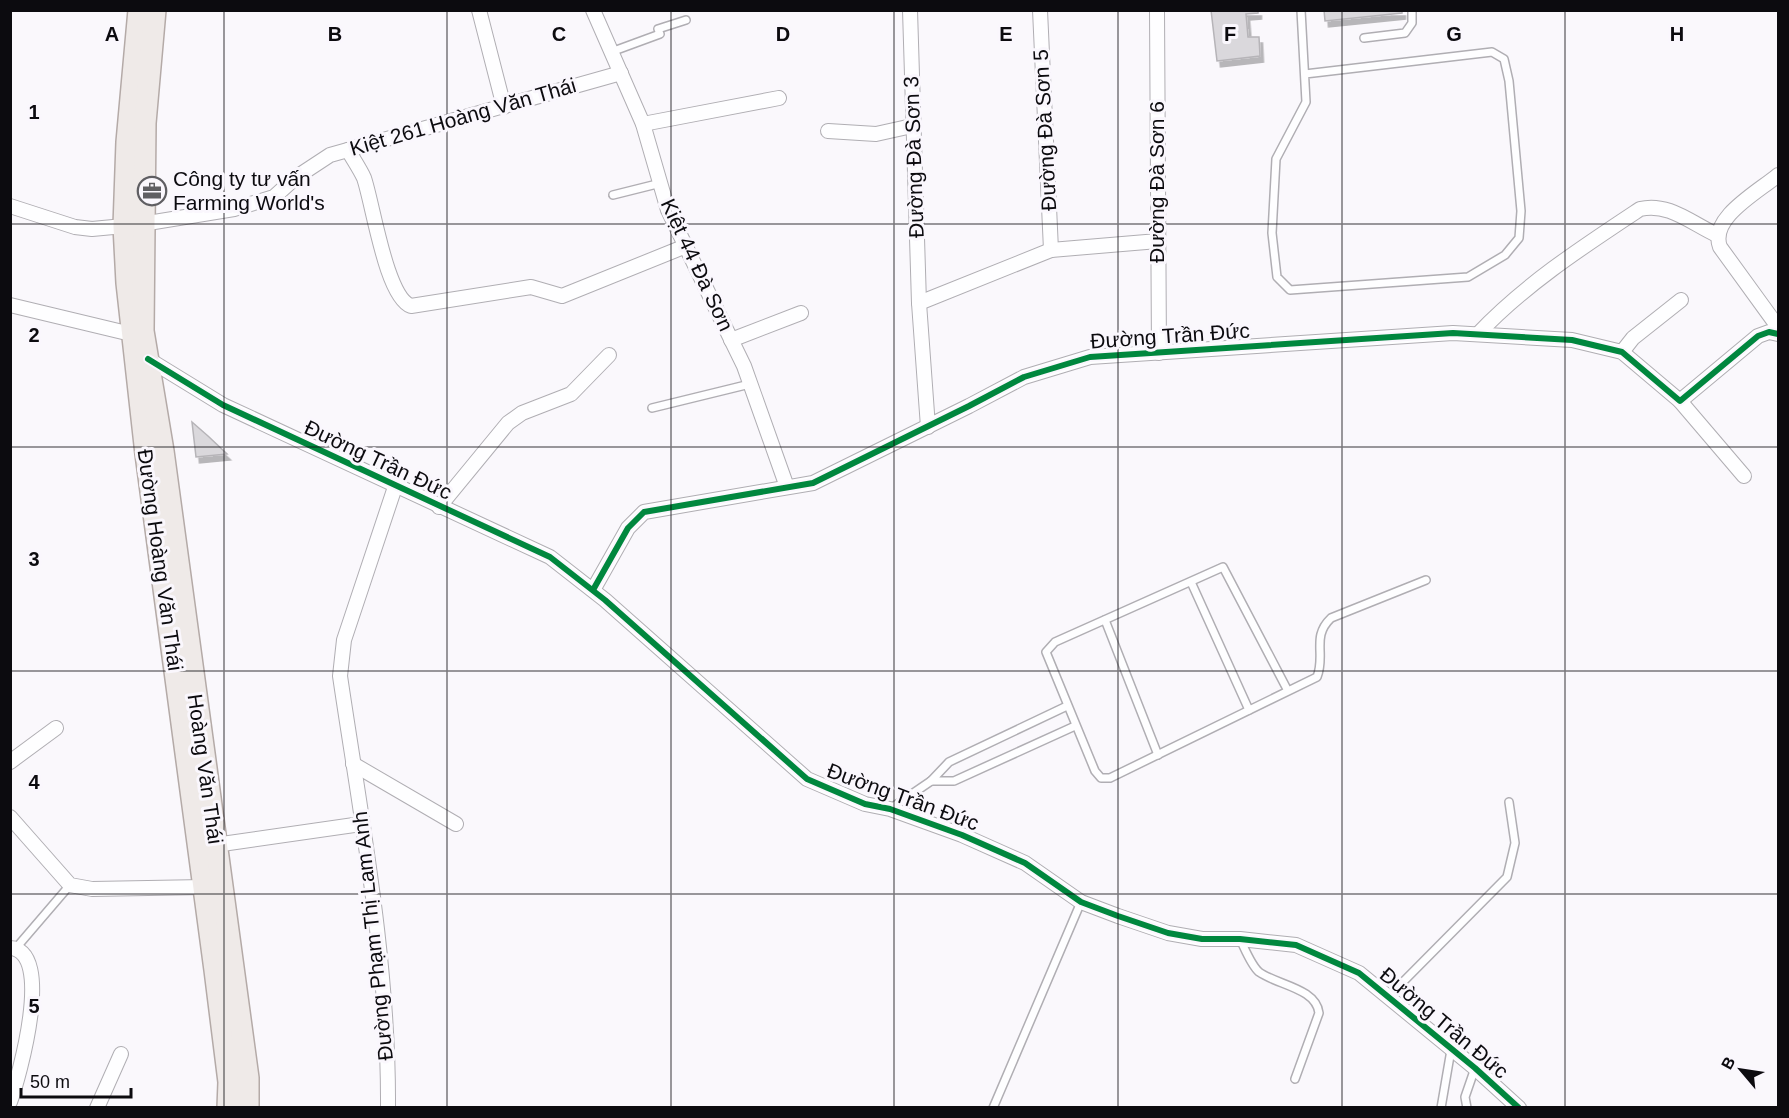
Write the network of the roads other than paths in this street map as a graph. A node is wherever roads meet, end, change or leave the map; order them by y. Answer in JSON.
{"nodes":[{"id":1,"x":139,"y":10,"type":"edge"},
{"id":2,"x":155,"y":10,"type":"edge"},
{"id":3,"x":479,"y":10,"type":"edge"},
{"id":4,"x":593,"y":10,"type":"edge"},
{"id":5,"x":1040,"y":10,"type":"edge"},
{"id":6,"x":1157,"y":10,"type":"edge"},
{"id":7,"x":1301,"y":10,"type":"edge"},
{"id":8,"x":1412,"y":10,"type":"edge"},
{"id":9,"x":910,"y":11,"type":"edge"},
{"id":10,"x":686,"y":20,"type":"dead end"},
{"id":11,"x":1364,"y":38,"type":"dead end"},
{"id":12,"x":611,"y":52,"type":"junction"},
{"id":13,"x":621,"y":73,"type":"junction"},
{"id":14,"x":1305,"y":74,"type":"junction"},
{"id":15,"x":779,"y":98,"type":"dead end"},
{"id":16,"x":504,"y":107,"type":"junction"},
{"id":17,"x":643,"y":124,"type":"junction"},
{"id":18,"x":912,"y":126,"type":"junction"},
{"id":19,"x":828,"y":131,"type":"dead end"},
{"id":20,"x":348,"y":150,"type":"junction"},
{"id":21,"x":1779,"y":176,"type":"edge"},
{"id":22,"x":661,"y":183,"type":"junction"},
{"id":23,"x":613,"y":195,"type":"dead end"},
{"id":24,"x":10,"y":206,"type":"edge"},
{"id":25,"x":133,"y":225,"type":"junction"},
{"id":26,"x":1717,"y":235,"type":"junction"},
{"id":27,"x":1158,"y":241,"type":"junction"},
{"id":28,"x":686,"y":246,"type":"junction"},
{"id":29,"x":1051,"y":250,"type":"junction"},
{"id":30,"x":1681,"y":300,"type":"dead end"},
{"id":31,"x":920,"y":303,"type":"junction"},
{"id":32,"x":10,"y":305,"type":"edge"},
{"id":33,"x":801,"y":313,"type":"dead end"},
{"id":34,"x":1779,"y":327,"type":"edge"},
{"id":35,"x":131,"y":334,"type":"junction"},
{"id":36,"x":1478,"y":334,"type":"junction"},
{"id":37,"x":1779,"y":334,"type":"edge"},
{"id":38,"x":731,"y":340,"type":"junction"},
{"id":39,"x":1158,"y":352,"type":"junction"},
{"id":40,"x":1622,"y":352,"type":"junction"},
{"id":41,"x":609,"y":355,"type":"dead end"},
{"id":42,"x":141,"y":359,"type":"junction"},
{"id":43,"x":750,"y":384,"type":"junction"},
{"id":44,"x":1680,"y":401,"type":"junction"},
{"id":45,"x":652,"y":408,"type":"dead end"},
{"id":46,"x":928,"y":427,"type":"junction"},
{"id":47,"x":1744,"y":476,"type":"dead end"},
{"id":48,"x":395,"y":487,"type":"junction"},
{"id":49,"x":787,"y":487,"type":"junction"},
{"id":50,"x":439,"y":507,"type":"junction"},
{"id":51,"x":1426,"y":580,"type":"dead end"},
{"id":52,"x":1191,"y":582,"type":"junction"},
{"id":53,"x":593,"y":590,"type":"junction"},
{"id":54,"x":1105,"y":620,"type":"junction"},
{"id":55,"x":1288,"y":691,"type":"junction"},
{"id":56,"x":1067,"y":706,"type":"junction"},
{"id":57,"x":1249,"y":710,"type":"junction"},
{"id":58,"x":1075,"y":726,"type":"junction"},
{"id":59,"x":56,"y":728,"type":"dead end"},
{"id":60,"x":1158,"y":755,"type":"junction"},
{"id":61,"x":10,"y":762,"type":"edge"},
{"id":62,"x":353,"y":764,"type":"junction"},
{"id":63,"x":932,"y":781,"type":"junction"},
{"id":64,"x":1509,"y":802,"type":"dead end"},
{"id":65,"x":890,"y":809,"type":"junction"},
{"id":66,"x":10,"y":817,"type":"edge"},
{"id":67,"x":362,"y":824,"type":"junction"},
{"id":68,"x":456,"y":824,"type":"dead end"},
{"id":69,"x":215,"y":845,"type":"junction"},
{"id":70,"x":70,"y":885,"type":"junction"},
{"id":71,"x":204,"y":887,"type":"junction"},
{"id":72,"x":1081,"y":902,"type":"junction"},
{"id":73,"x":1240,"y":939,"type":"junction"},
{"id":74,"x":13,"y":948,"type":"edge"},
{"id":75,"x":1388,"y":997,"type":"junction"},
{"id":76,"x":1451,"y":1050,"type":"junction"},
{"id":77,"x":120,"y":1054,"type":"dead end"},
{"id":78,"x":10,"y":1056,"type":"edge"},
{"id":79,"x":25,"y":1056,"type":"junction"},
{"id":80,"x":1475,"y":1068,"type":"junction"},
{"id":81,"x":1295,"y":1079,"type":"dead end"},
{"id":82,"x":10,"y":1102,"type":"edge"},
{"id":83,"x":97,"y":1107,"type":"edge"},
{"id":84,"x":228,"y":1107,"type":"edge"},
{"id":85,"x":248,"y":1107,"type":"edge"},
{"id":86,"x":388,"y":1107,"type":"edge"},
{"id":87,"x":993,"y":1107,"type":"edge"},
{"id":88,"x":1441,"y":1107,"type":"edge"},
{"id":89,"x":1467,"y":1107,"type":"edge"},
{"id":90,"x":1519,"y":1107,"type":"edge"}],
"edges":[{"from":1,"to":25,"type":"main road","name":"Đường Hoàng Văn Thái"},
{"from":2,"to":25,"type":"main road","name":"Đường Hoàng Văn Thái"},
{"from":3,"to":16,"type":"street"},
{"from":4,"to":12,"type":"street","name":"Kiệt 44 Đà Sơn"},
{"from":5,"to":29,"type":"street","name":"Đường Đà Sơn 5"},
{"from":6,"to":27,"type":"street","name":"Đường Đà Sơn 6"},
{"from":7,"to":14,"type":"lane"},
{"from":8,"to":11,"type":"lane"},
{"from":9,"to":18,"type":"street","name":"Đường Đà Sơn 3"},
{"from":10,"to":12,"type":"lane"},
{"from":12,"to":13,"type":"street","name":"Kiệt 44 Đà Sơn"},
{"from":13,"to":16,"type":"street","name":"Kiệt 261 Hoàng Văn Thái"},
{"from":13,"to":17,"type":"street","name":"Kiệt 44 Đà Sơn"},
{"from":14,"to":14,"type":"lane"},
{"from":15,"to":17,"type":"street"},
{"from":16,"to":20,"type":"street","name":"Kiệt 261 Hoàng Văn Thái"},
{"from":17,"to":22,"type":"street","name":"Kiệt 44 Đà Sơn"},
{"from":18,"to":19,"type":"street"},
{"from":18,"to":31,"type":"street","name":"Đường Đà Sơn 3"},
{"from":20,"to":25,"type":"street","name":"Kiệt 261 Hoàng Văn Thái"},
{"from":20,"to":28,"type":"street"},
{"from":21,"to":26,"type":"street"},
{"from":22,"to":23,"type":"lane"},
{"from":22,"to":28,"type":"street","name":"Kiệt 44 Đà Sơn"},
{"from":24,"to":25,"type":"street","name":"Kiệt 261 Hoàng Văn Thái"},
{"from":25,"to":35,"type":"main road","name":"Đường Hoàng Văn Thái"},
{"from":25,"to":42,"type":"main road","name":"Đường Hoàng Văn Thái"},
{"from":26,"to":34,"type":"street"},
{"from":26,"to":36,"type":"street"},
{"from":27,"to":29,"type":"street"},
{"from":27,"to":39,"type":"street","name":"Đường Đà Sơn 6"},
{"from":28,"to":38,"type":"street","name":"Kiệt 44 Đà Sơn"},
{"from":29,"to":31,"type":"street"},
{"from":30,"to":40,"type":"street"},
{"from":31,"to":46,"type":"street","name":"Đường Đà Sơn 3"},
{"from":32,"to":35,"type":"street"},
{"from":33,"to":38,"type":"street"},
{"from":35,"to":42,"type":"main road","name":"Đường Hoàng Văn Thái"},
{"from":36,"to":39,"type":"street","name":"Đường Trần Đức"},
{"from":36,"to":40,"type":"street","name":"Đường Trần Đức"},
{"from":37,"to":44,"type":"street"},
{"from":38,"to":43,"type":"street","name":"Kiệt 44 Đà Sơn"},
{"from":39,"to":46,"type":"street","name":"Đường Trần Đức"},
{"from":40,"to":44,"type":"street","name":"Đường Trần Đức"},
{"from":41,"to":50,"type":"street"},
{"from":42,"to":48,"type":"street","name":"Đường Trần Đức"},
{"from":42,"to":69,"type":"main road","name":"Hoàng Văn Thái"},
{"from":42,"to":71,"type":"main road","name":"Đường Hoàng Văn Thái"},
{"from":43,"to":45,"type":"lane"},
{"from":43,"to":49,"type":"street","name":"Kiệt 44 Đà Sơn"},
{"from":44,"to":47,"type":"street","name":"Đường Trần Đức"},
{"from":46,"to":49,"type":"street","name":"Đường Trần Đức"},
{"from":48,"to":50,"type":"street","name":"Đường Trần Đức"},
{"from":48,"to":62,"type":"street","name":"Đường Phạm Thị Lam Anh"},
{"from":49,"to":53,"type":"street","name":"Đường Trần Đức"},
{"from":50,"to":53,"type":"street","name":"Đường Trần Đức"},
{"from":51,"to":55,"type":"lane"},
{"from":52,"to":54,"type":"lane"},
{"from":52,"to":55,"type":"lane"},
{"from":52,"to":57,"type":"lane"},
{"from":53,"to":65,"type":"street","name":"Đường Trần Đức"},
{"from":54,"to":56,"type":"lane"},
{"from":54,"to":60,"type":"lane"},
{"from":55,"to":57,"type":"lane"},
{"from":56,"to":58,"type":"lane"},
{"from":56,"to":63,"type":"lane"},
{"from":57,"to":60,"type":"lane"},
{"from":58,"to":60,"type":"lane"},
{"from":58,"to":63,"type":"lane"},
{"from":59,"to":61,"type":"street"},
{"from":62,"to":67,"type":"street","name":"Đường Phạm Thị Lam Anh"},
{"from":62,"to":68,"type":"street","name":"Đường Phạm Thị Lam Anh"},
{"from":63,"to":65,"type":"lane"},
{"from":64,"to":75,"type":"lane"},
{"from":65,"to":72,"type":"street","name":"Đường Trần Đức"},
{"from":66,"to":70,"type":"street"},
{"from":67,"to":69,"type":"street"},
{"from":67,"to":86,"type":"street","name":"Đường Phạm Thị Lam Anh"},
{"from":69,"to":85,"type":"main road","name":"Hoàng Văn Thái"},
{"from":70,"to":71,"type":"street"},
{"from":70,"to":74,"type":"lane"},
{"from":71,"to":84,"type":"main road","name":"Đường Hoàng Văn Thái"},
{"from":72,"to":73,"type":"street","name":"Đường Trần Đức"},
{"from":72,"to":87,"type":"lane"},
{"from":73,"to":75,"type":"street","name":"Đường Trần Đức"},
{"from":73,"to":81,"type":"lane"},
{"from":74,"to":79,"type":"street"},
{"from":75,"to":76,"type":"street","name":"Đường Trần Đức"},
{"from":76,"to":80,"type":"street","name":"Đường Trần Đức"},
{"from":76,"to":88,"type":"lane"},
{"from":77,"to":83,"type":"street"},
{"from":78,"to":79,"type":"street"},
{"from":79,"to":82,"type":"street"},
{"from":80,"to":89,"type":"lane"},
{"from":80,"to":90,"type":"street","name":"Đường Trần Đức"}]}
